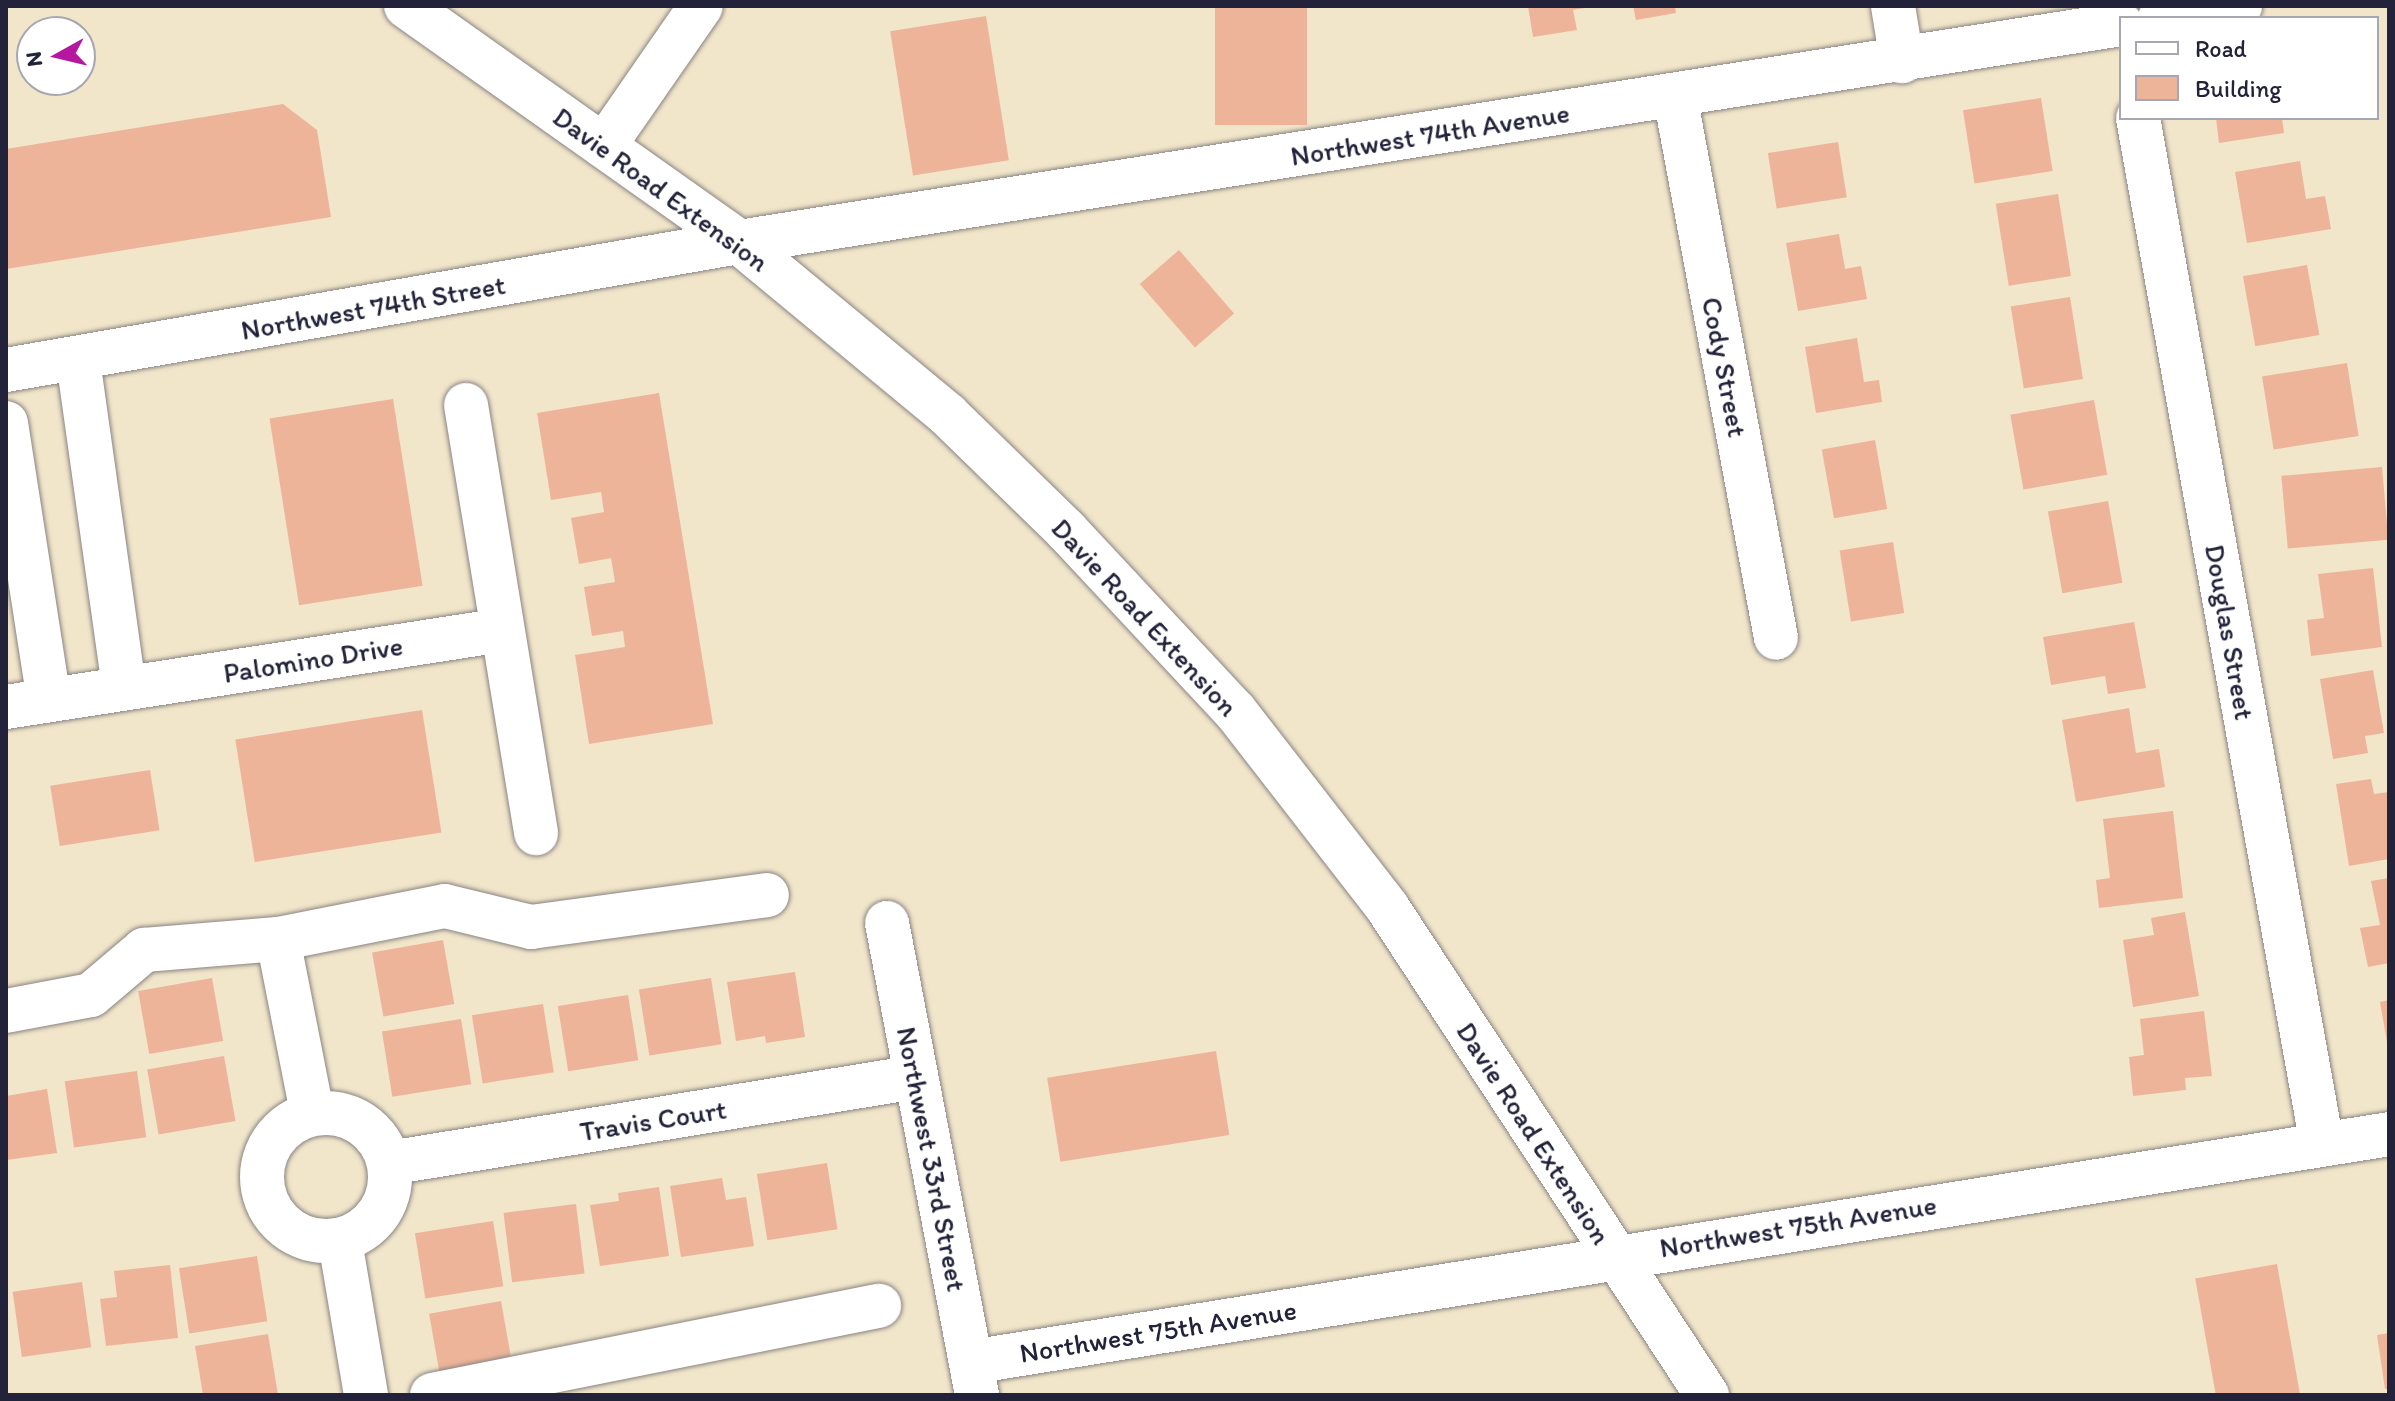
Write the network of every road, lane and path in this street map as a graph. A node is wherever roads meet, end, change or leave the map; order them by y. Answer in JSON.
{"nodes":[{"id":1,"x":406,"y":6,"type":"edge"},
{"id":2,"x":701,"y":6,"type":"edge"},
{"id":3,"x":1893,"y":6,"type":"edge"},
{"id":4,"x":2240,"y":6,"type":"edge"},
{"id":5,"x":2173,"y":16,"type":"edge"},
{"id":6,"x":2119,"y":24,"type":"edge"},
{"id":7,"x":1902,"y":61,"type":"junction"},
{"id":8,"x":1675,"y":96,"type":"junction"},
{"id":9,"x":2138,"y":120,"type":"edge"},
{"id":10,"x":604,"y":146,"type":"junction"},
{"id":11,"x":739,"y":242,"type":"junction"},
{"id":12,"x":78,"y":360,"type":"junction"},
{"id":13,"x":6,"y":370,"type":"edge"},
{"id":14,"x":466,"y":405,"type":"dead end"},
{"id":15,"x":6,"y":423,"type":"edge"},
{"id":16,"x":502,"y":630,"type":"junction"},
{"id":17,"x":1776,"y":638,"type":"dead end"},
{"id":18,"x":124,"y":688,"type":"junction"},
{"id":19,"x":49,"y":700,"type":"junction"},
{"id":20,"x":6,"y":707,"type":"edge"},
{"id":21,"x":536,"y":833,"type":"dead end"},
{"id":22,"x":767,"y":895,"type":"dead end"},
{"id":23,"x":887,"y":923,"type":"dead end"},
{"id":24,"x":278,"y":939,"type":"junction"},
{"id":25,"x":6,"y":1011,"type":"edge"},
{"id":26,"x":916,"y":1077,"type":"junction"},
{"id":27,"x":312,"y":1113,"type":"junction"},
{"id":28,"x":2389,"y":1134,"type":"edge"},
{"id":29,"x":2322,"y":1145,"type":"junction"},
{"id":30,"x":389,"y":1163,"type":"junction"},
{"id":31,"x":340,"y":1241,"type":"junction"},
{"id":32,"x":1613,"y":1255,"type":"junction"},
{"id":33,"x":879,"y":1306,"type":"dead end"},
{"id":34,"x":974,"y":1378,"type":"edge"},
{"id":35,"x":366,"y":1395,"type":"edge"},
{"id":36,"x":432,"y":1395,"type":"edge"},
{"id":37,"x":1707,"y":1395,"type":"edge"}],
"edges":[{"from":1,"to":10,"type":"street","name":"Davie Road Extension"},
{"from":2,"to":10,"type":"street"},
{"from":3,"to":7,"type":"street"},
{"from":4,"to":5,"type":"street"},
{"from":6,"to":7,"type":"street","name":"Northwest 74th Avenue"},
{"from":7,"to":8,"type":"street","name":"Northwest 74th Avenue"},
{"from":8,"to":11,"type":"street","name":"Northwest 74th Avenue"},
{"from":8,"to":17,"type":"street","name":"Cody Street"},
{"from":9,"to":29,"type":"street","name":"Douglas Street"},
{"from":10,"to":11,"type":"street","name":"Davie Road Extension"},
{"from":11,"to":12,"type":"street","name":"Northwest 74th Street"},
{"from":11,"to":32,"type":"street","name":"Davie Road Extension"},
{"from":12,"to":13,"type":"street","name":"Northwest 74th Street"},
{"from":12,"to":18,"type":"street"},
{"from":14,"to":16,"type":"street"},
{"from":15,"to":19,"type":"street"},
{"from":16,"to":18,"type":"street","name":"Palomino Drive"},
{"from":16,"to":21,"type":"street"},
{"from":18,"to":19,"type":"street","name":"Palomino Drive"},
{"from":19,"to":20,"type":"street","name":"Palomino Drive"},
{"from":22,"to":24,"type":"street"},
{"from":23,"to":26,"type":"street","name":"Northwest 33rd Street"},
{"from":24,"to":25,"type":"street"},
{"from":24,"to":27,"type":"street"},
{"from":26,"to":30,"type":"street","name":"Travis Court"},
{"from":26,"to":34,"type":"street","name":"Northwest 33rd Street"},
{"from":27,"to":30,"type":"street"},
{"from":27,"to":31,"type":"street"},
{"from":28,"to":29,"type":"street","name":"Northwest 75th Avenue"},
{"from":29,"to":32,"type":"street","name":"Northwest 75th Avenue"},
{"from":30,"to":31,"type":"street"},
{"from":31,"to":35,"type":"street"},
{"from":32,"to":34,"type":"street","name":"Northwest 75th Avenue"},
{"from":32,"to":37,"type":"street","name":"Davie Road Extension"},
{"from":33,"to":36,"type":"street"}]}
